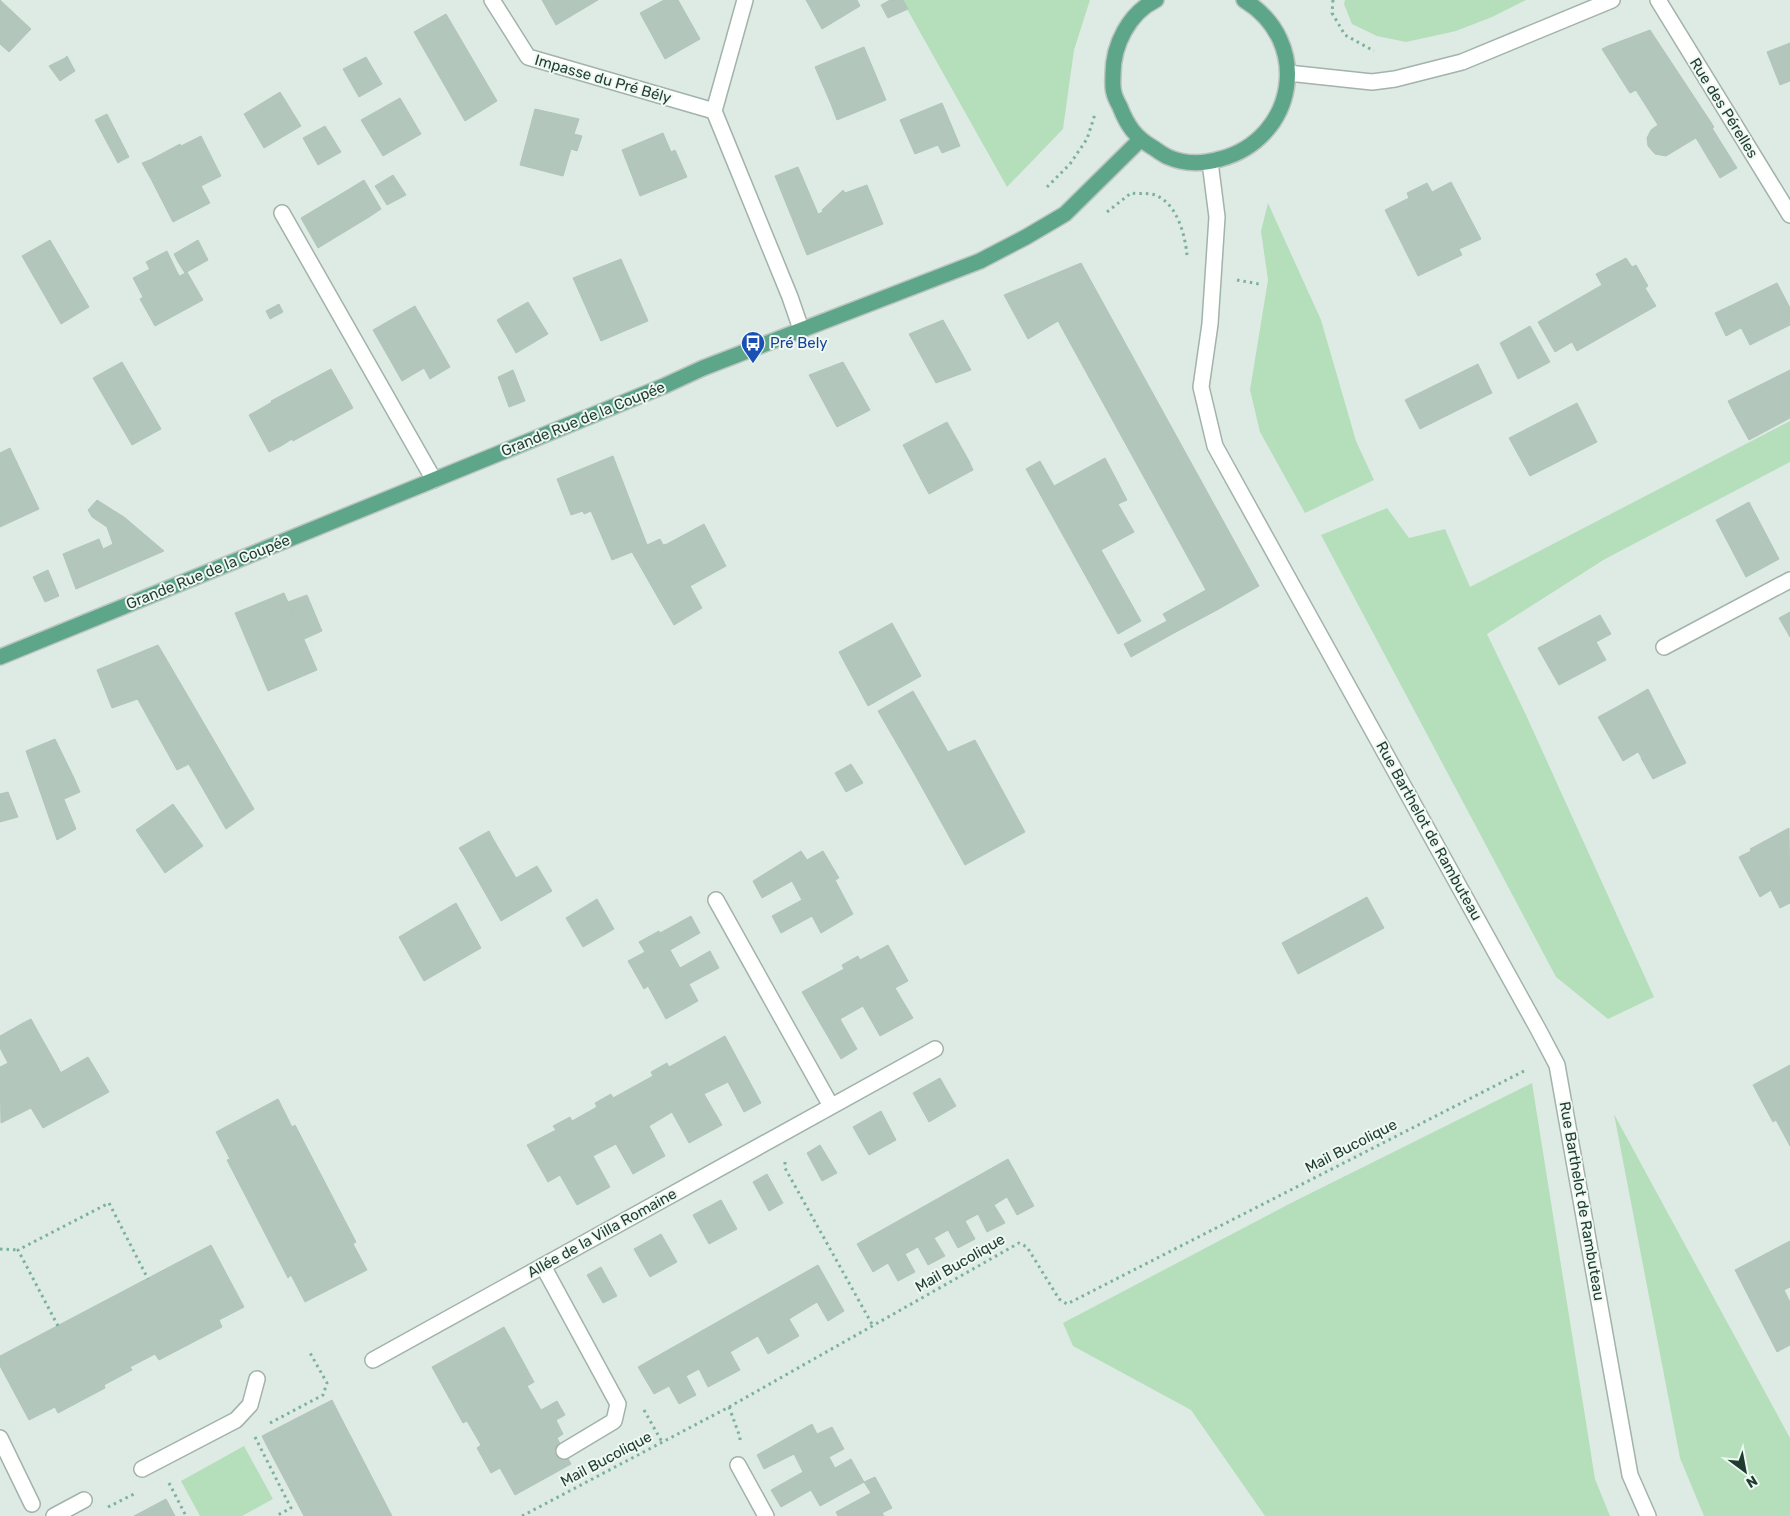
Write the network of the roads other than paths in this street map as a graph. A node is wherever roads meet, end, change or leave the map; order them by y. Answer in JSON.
{"nodes":[{"id":1,"x":492,"y":0,"type":"edge"},
{"id":2,"x":745,"y":0,"type":"edge"},
{"id":3,"x":1156,"y":0,"type":"edge"},
{"id":4,"x":1612,"y":0,"type":"edge"},
{"id":5,"x":1658,"y":0,"type":"edge"},
{"id":6,"x":1255,"y":2,"type":"edge"},
{"id":7,"x":1288,"y":73,"type":"junction"},
{"id":8,"x":714,"y":111,"type":"junction"},
{"id":9,"x":1140,"y":140,"type":"junction"},
{"id":10,"x":1210,"y":162,"type":"junction"},
{"id":11,"x":282,"y":213,"type":"dead end"},
{"id":12,"x":1790,"y":215,"type":"edge"},
{"id":13,"x":801,"y":330,"type":"junction"},
{"id":14,"x":434,"y":480,"type":"junction"},
{"id":15,"x":1790,"y":580,"type":"edge"},
{"id":16,"x":1664,"y":647,"type":"dead end"},
{"id":17,"x":0,"y":657,"type":"edge"},
{"id":18,"x":716,"y":900,"type":"dead end"},
{"id":19,"x":935,"y":1049,"type":"dead end"},
{"id":20,"x":831,"y":1106,"type":"junction"},
{"id":21,"x":543,"y":1266,"type":"junction"},
{"id":22,"x":373,"y":1360,"type":"dead end"},
{"id":23,"x":257,"y":1379,"type":"dead end"},
{"id":24,"x":0,"y":1438,"type":"edge"},
{"id":25,"x":564,"y":1450,"type":"dead end"},
{"id":26,"x":738,"y":1465,"type":"road end"},
{"id":27,"x":142,"y":1469,"type":"dead end"},
{"id":28,"x":84,"y":1500,"type":"dead end"},
{"id":29,"x":32,"y":1504,"type":"dead end"},
{"id":30,"x":54,"y":1516,"type":"edge"},
{"id":31,"x":766,"y":1516,"type":"edge"},
{"id":32,"x":1648,"y":1516,"type":"edge"}],
"edges":[{"from":1,"to":8,"type":"street","name":"Impasse du Pré Bély"},
{"from":2,"to":8,"type":"street"},
{"from":3,"to":9,"type":"main road"},
{"from":4,"to":7,"type":"street"},
{"from":5,"to":12,"type":"street","name":"Rue des Pérelles"},
{"from":6,"to":7,"type":"main road"},
{"from":7,"to":10,"type":"main road"},
{"from":8,"to":13,"type":"street"},
{"from":9,"to":10,"type":"main road"},
{"from":9,"to":13,"type":"main road","name":"Grande Rue de la Coupée"},
{"from":10,"to":32,"type":"street","name":"Rue Barthelot de Rambuteau"},
{"from":11,"to":14,"type":"street"},
{"from":13,"to":14,"type":"main road","name":"Grande Rue de la Coupée"},
{"from":14,"to":17,"type":"main road","name":"Grande Rue de la Coupée"},
{"from":15,"to":16,"type":"street"},
{"from":18,"to":20,"type":"street"},
{"from":19,"to":20,"type":"street","name":"Allée de la Villa Romaine"},
{"from":20,"to":21,"type":"street","name":"Allée de la Villa Romaine"},
{"from":21,"to":22,"type":"street","name":"Allée de la Villa Romaine"},
{"from":21,"to":25,"type":"street"},
{"from":23,"to":27,"type":"street"},
{"from":24,"to":29,"type":"street"},
{"from":26,"to":31,"type":"street"},
{"from":28,"to":30,"type":"street"}]}
